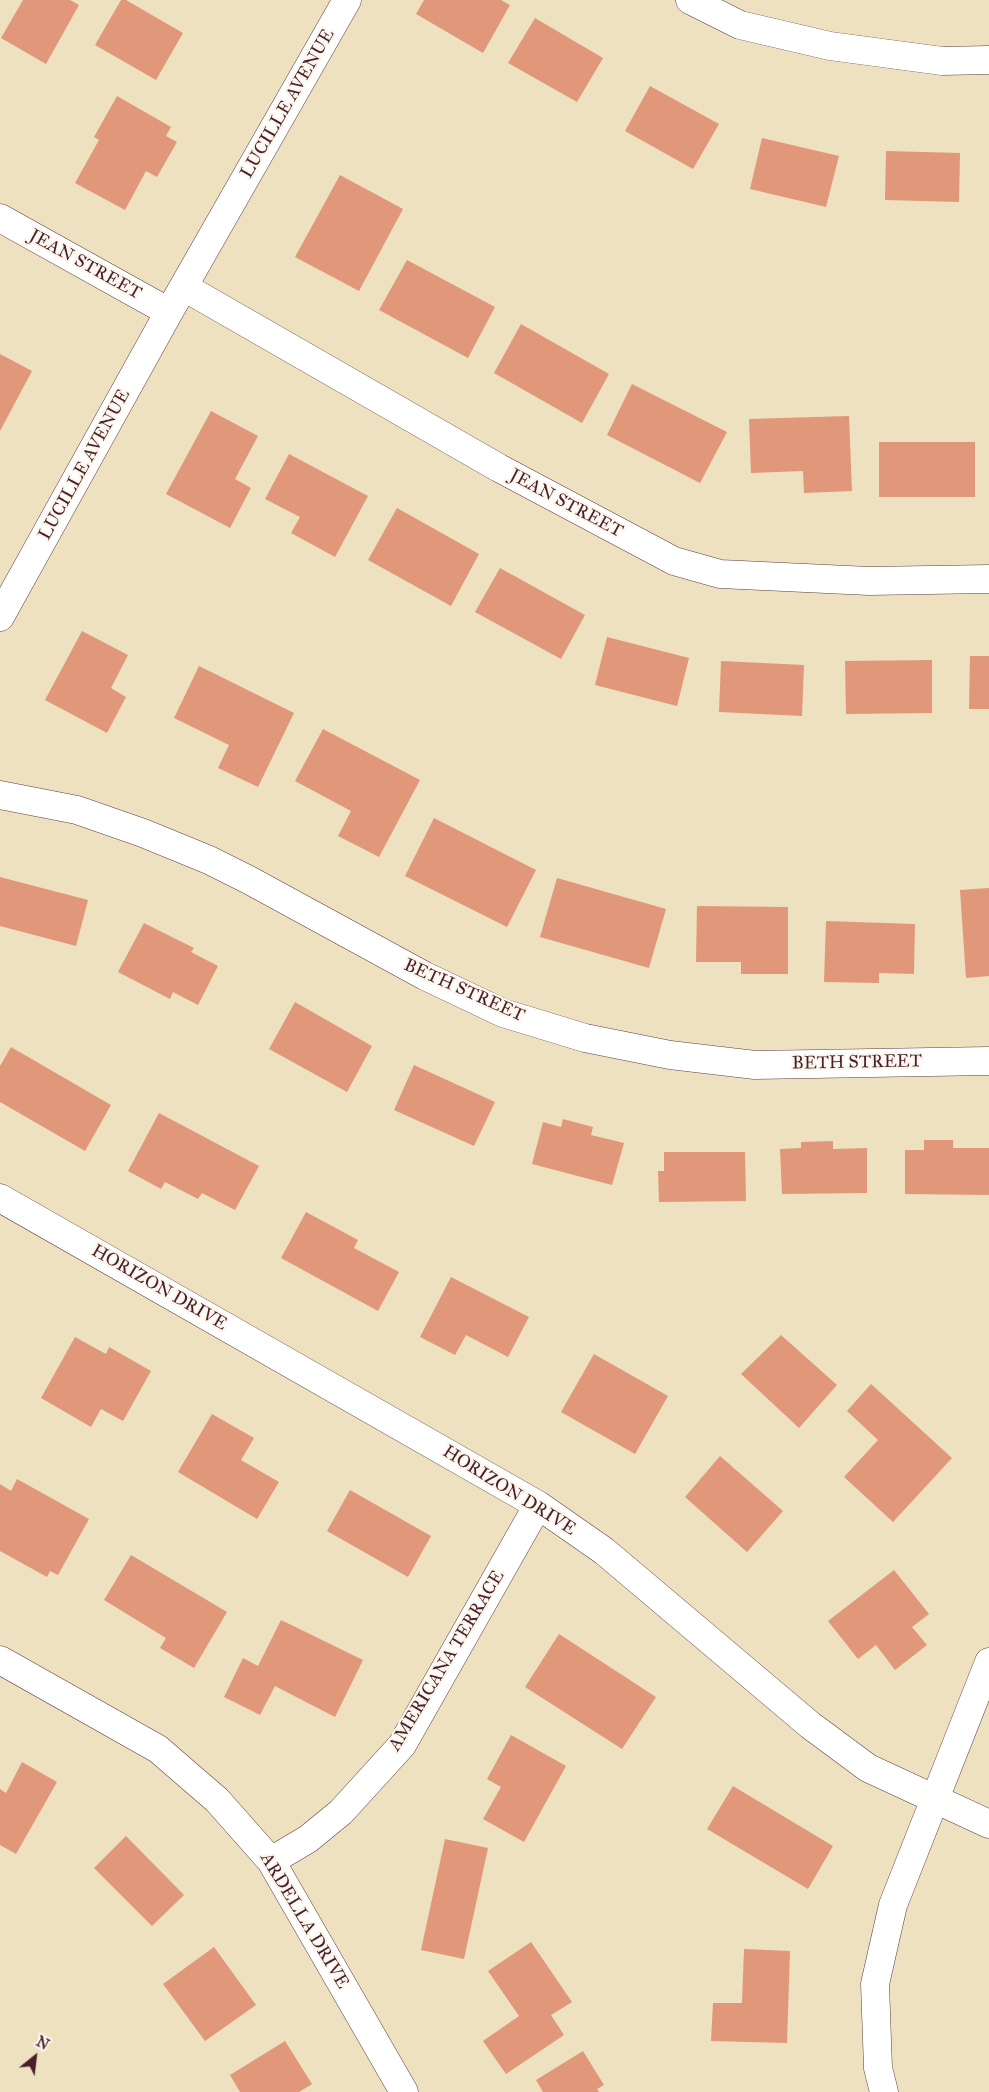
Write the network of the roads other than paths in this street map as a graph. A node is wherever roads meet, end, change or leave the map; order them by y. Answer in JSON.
{"nodes":[{"id":1,"x":347,"y":0,"type":"edge"},
{"id":2,"x":690,"y":0,"type":"edge"},
{"id":3,"x":989,"y":60,"type":"edge"},
{"id":4,"x":0,"y":218,"type":"edge"},
{"id":5,"x":184,"y":287,"type":"junction"},
{"id":6,"x":170,"y":312,"type":"junction"},
{"id":7,"x":989,"y":579,"type":"edge"},
{"id":8,"x":0,"y":617,"type":"edge"},
{"id":9,"x":0,"y":795,"type":"edge"},
{"id":10,"x":989,"y":1061,"type":"edge"},
{"id":11,"x":0,"y":1198,"type":"edge"},
{"id":12,"x":538,"y":1505,"type":"junction"},
{"id":13,"x":0,"y":1660,"type":"edge"},
{"id":14,"x":989,"y":1662,"type":"edge"},
{"id":15,"x":936,"y":1800,"type":"junction"},
{"id":16,"x":989,"y":1824,"type":"edge"},
{"id":17,"x":271,"y":1861,"type":"junction"},
{"id":18,"x":404,"y":2092,"type":"edge"},
{"id":19,"x":884,"y":2092,"type":"edge"}],
"edges":[{"from":1,"to":5,"type":"street","name":"LUCILLE AVENUE"},
{"from":2,"to":3,"type":"street"},
{"from":4,"to":6,"type":"street","name":"JEAN STREET"},
{"from":5,"to":6,"type":"street","name":"LUCILLE AVENUE"},
{"from":5,"to":7,"type":"street","name":"JEAN STREET"},
{"from":6,"to":8,"type":"street","name":"LUCILLE AVENUE"},
{"from":9,"to":10,"type":"street","name":"BETH STREET"},
{"from":11,"to":12,"type":"street","name":"HORIZON DRIVE"},
{"from":12,"to":15,"type":"street","name":"HORIZON DRIVE"},
{"from":12,"to":17,"type":"street","name":"AMERICANA TERRACE"},
{"from":13,"to":17,"type":"street","name":"ARDELLA DRIVE"},
{"from":14,"to":15,"type":"street"},
{"from":15,"to":16,"type":"street","name":"HORIZON DRIVE"},
{"from":15,"to":19,"type":"street"},
{"from":17,"to":18,"type":"street","name":"ARDELLA DRIVE"}]}
